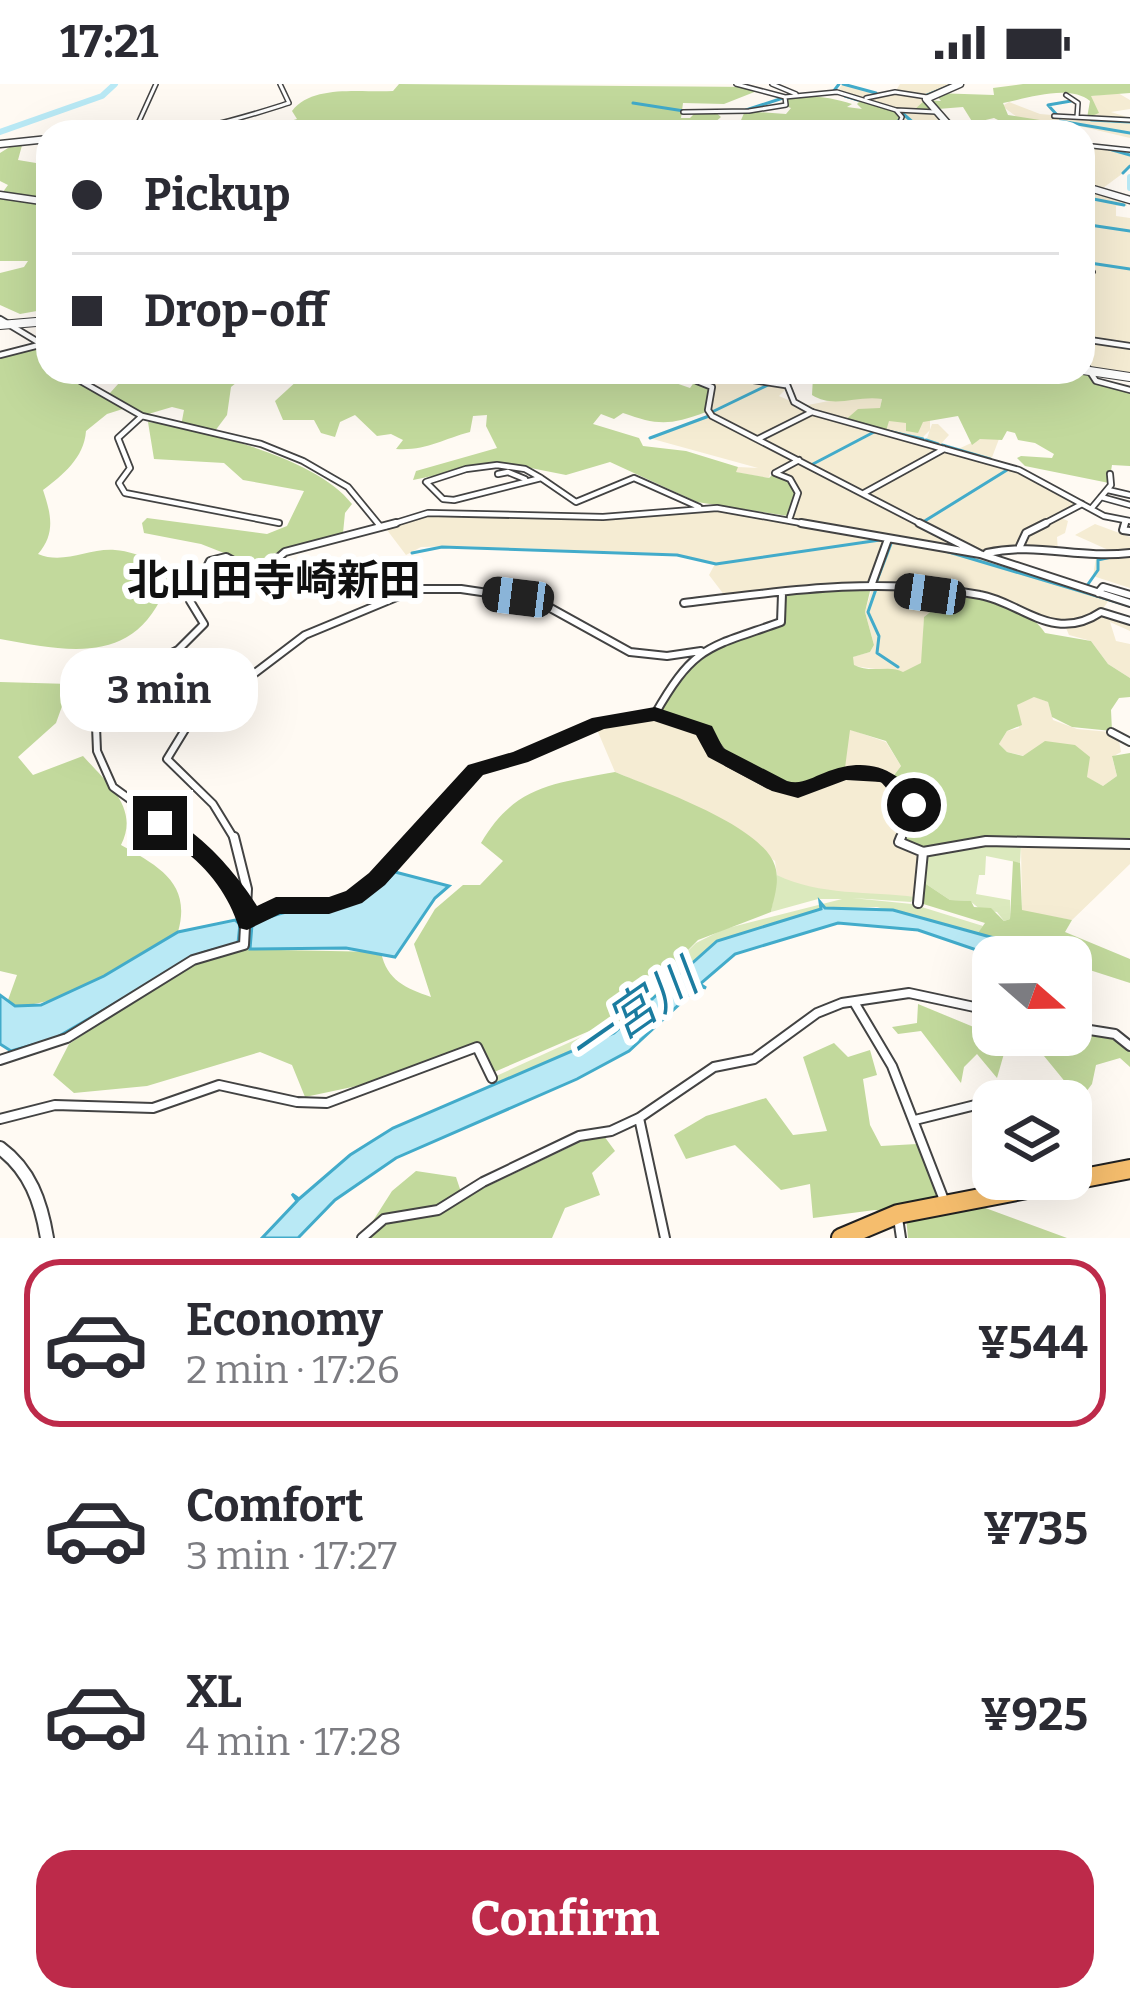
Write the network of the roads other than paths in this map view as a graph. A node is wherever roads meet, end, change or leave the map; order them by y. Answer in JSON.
{"nodes":[{"id":1,"x":156,"y":84,"type":"edge"},
{"id":2,"x":280,"y":84,"type":"edge"},
{"id":3,"x":736,"y":84,"type":"edge"},
{"id":4,"x":772,"y":84,"type":"edge"},
{"id":5,"x":841,"y":84,"type":"edge"},
{"id":6,"x":899,"y":84,"type":"edge"},
{"id":7,"x":960,"y":84,"type":"edge"},
{"id":8,"x":837,"y":92,"type":"junction"},
{"id":9,"x":895,"y":92,"type":"junction"},
{"id":10,"x":1066,"y":94,"type":"dead end"},
{"id":11,"x":800,"y":96,"type":"junction"},
{"id":12,"x":927,"y":97,"type":"junction"},
{"id":13,"x":785,"y":98,"type":"junction"},
{"id":14,"x":862,"y":100,"type":"junction"},
{"id":15,"x":895,"y":110,"type":"junction"},
{"id":16,"x":683,"y":112,"type":"dead end"},
{"id":17,"x":939,"y":112,"type":"junction"},
{"id":18,"x":1054,"y":116,"type":"dead end"},
{"id":19,"x":1077,"y":117,"type":"junction"},
{"id":20,"x":145,"y":120,"type":"edge"},
{"id":21,"x":234,"y":120,"type":"edge"},
{"id":22,"x":901,"y":120,"type":"edge"},
{"id":23,"x":945,"y":120,"type":"edge"},
{"id":24,"x":1130,"y":120,"type":"edge"},
{"id":25,"x":36,"y":140,"type":"edge"},
{"id":26,"x":0,"y":144,"type":"edge"},
{"id":27,"x":1095,"y":147,"type":"edge"},
{"id":28,"x":1130,"y":149,"type":"edge"},
{"id":29,"x":1095,"y":189,"type":"edge"},
{"id":30,"x":0,"y":195,"type":"edge"},
{"id":31,"x":1128,"y":199,"type":"edge"},
{"id":32,"x":36,"y":200,"type":"edge"},
{"id":33,"x":36,"y":322,"type":"edge"},
{"id":34,"x":2,"y":323,"type":"edge"},
{"id":35,"x":36,"y":340,"type":"edge"},
{"id":36,"x":1095,"y":341,"type":"edge"},
{"id":37,"x":1130,"y":346,"type":"edge"},
{"id":38,"x":36,"y":347,"type":"edge"},
{"id":39,"x":0,"y":355,"type":"edge"},
{"id":40,"x":1095,"y":369,"type":"edge"},
{"id":41,"x":1095,"y":377,"type":"edge"},
{"id":42,"x":1130,"y":377,"type":"edge"},
{"id":43,"x":86,"y":384,"type":"edge"},
{"id":44,"x":706,"y":384,"type":"edge"},
{"id":45,"x":778,"y":384,"type":"edge"},
{"id":46,"x":785,"y":385,"type":"joint"},
{"id":47,"x":1130,"y":389,"type":"edge"},
{"id":48,"x":812,"y":412,"type":"junction"},
{"id":49,"x":142,"y":416,"type":"junction"},
{"id":50,"x":758,"y":439,"type":"junction"},
{"id":51,"x":947,"y":447,"type":"junction"},
{"id":52,"x":799,"y":460,"type":"junction"},
{"id":53,"x":494,"y":470,"type":"junction"},
{"id":54,"x":1110,"y":474,"type":"dead end"},
{"id":55,"x":542,"y":478,"type":"junction"},
{"id":56,"x":528,"y":480,"type":"junction"},
{"id":57,"x":509,"y":485,"type":"junction"},
{"id":58,"x":1108,"y":490,"type":"junction"},
{"id":59,"x":864,"y":493,"type":"junction"},
{"id":60,"x":1130,"y":495,"type":"edge"},
{"id":61,"x":1101,"y":497,"type":"junction"},
{"id":62,"x":1082,"y":505,"type":"junction"},
{"id":63,"x":1130,"y":505,"type":"edge"},
{"id":64,"x":703,"y":508,"type":"junction"},
{"id":65,"x":1091,"y":509,"type":"junction"},
{"id":66,"x":789,"y":518,"type":"junction"},
{"id":67,"x":1128,"y":521,"type":"edge"},
{"id":68,"x":279,"y":524,"type":"dead end"},
{"id":69,"x":380,"y":526,"type":"junction"},
{"id":70,"x":1130,"y":531,"type":"edge"},
{"id":71,"x":889,"y":538,"type":"junction"},
{"id":72,"x":1019,"y":546,"type":"junction"},
{"id":73,"x":1130,"y":553,"type":"edge"},
{"id":74,"x":982,"y":554,"type":"junction"},
{"id":75,"x":871,"y":586,"type":"junction"},
{"id":76,"x":783,"y":592,"type":"junction"},
{"id":77,"x":1130,"y":599,"type":"edge"},
{"id":78,"x":684,"y":603,"type":"dead end"},
{"id":79,"x":1130,"y":621,"type":"edge"},
{"id":80,"x":701,"y":651,"type":"junction"},
{"id":81,"x":655,"y":714,"type":"junction"},
{"id":82,"x":1111,"y":732,"type":"dead end"},
{"id":83,"x":1130,"y":742,"type":"edge"},
{"id":84,"x":1130,"y":844,"type":"edge"},
{"id":85,"x":923,"y":852,"type":"junction"},
{"id":86,"x":918,"y":904,"type":"dead end"},
{"id":87,"x":248,"y":916,"type":"junction"},
{"id":88,"x":854,"y":1002,"type":"junction"},
{"id":89,"x":972,"y":1006,"type":"edge"},
{"id":90,"x":1092,"y":1030,"type":"edge"},
{"id":91,"x":1130,"y":1046,"type":"edge"},
{"id":92,"x":0,"y":1060,"type":"edge"},
{"id":93,"x":492,"y":1078,"type":"dead end"},
{"id":94,"x":972,"y":1106,"type":"edge"},
{"id":95,"x":639,"y":1118,"type":"junction"},
{"id":96,"x":0,"y":1119,"type":"edge"},
{"id":97,"x":915,"y":1120,"type":"junction"},
{"id":98,"x":0,"y":1148,"type":"edge"},
{"id":99,"x":1130,"y":1169,"type":"edge"},
{"id":100,"x":1092,"y":1176,"type":"edge"},
{"id":101,"x":972,"y":1199,"type":"edge"},
{"id":102,"x":946,"y":1204,"type":"junction"},
{"id":103,"x":898,"y":1214,"type":"junction"},
{"id":104,"x":46,"y":1238,"type":"edge"},
{"id":105,"x":362,"y":1238,"type":"edge"},
{"id":106,"x":665,"y":1238,"type":"edge"},
{"id":107,"x":841,"y":1238,"type":"edge"},
{"id":108,"x":901,"y":1238,"type":"edge"}],
"edges":[{"from":1,"to":20,"type":"street"},
{"from":2,"to":21,"type":"street"},
{"from":3,"to":13,"type":"street"},
{"from":4,"to":11,"type":"street"},
{"from":5,"to":8,"type":"street"},
{"from":6,"to":9,"type":"street"},
{"from":7,"to":12,"type":"street"},
{"from":8,"to":11,"type":"street"},
{"from":8,"to":14,"type":"street"},
{"from":9,"to":12,"type":"street"},
{"from":9,"to":14,"type":"street"},
{"from":10,"to":19,"type":"street"},
{"from":11,"to":13,"type":"street"},
{"from":12,"to":17,"type":"street"},
{"from":13,"to":16,"type":"street"},
{"from":14,"to":15,"type":"street"},
{"from":15,"to":17,"type":"street"},
{"from":15,"to":22,"type":"street"},
{"from":17,"to":23,"type":"street"},
{"from":18,"to":19,"type":"street"},
{"from":19,"to":24,"type":"street"},
{"from":25,"to":26,"type":"street"},
{"from":27,"to":28,"type":"street"},
{"from":29,"to":31,"type":"street"},
{"from":30,"to":32,"type":"street"},
{"from":33,"to":34,"type":"street"},
{"from":34,"to":35,"type":"street"},
{"from":36,"to":37,"type":"street"},
{"from":38,"to":39,"type":"street"},
{"from":40,"to":42,"type":"street"},
{"from":41,"to":47,"type":"street"},
{"from":43,"to":49,"type":"street"},
{"from":44,"to":50,"type":"street"},
{"from":45,"to":46,"type":"street"},
{"from":46,"to":48,"type":"street"},
{"from":48,"to":50,"type":"street"},
{"from":48,"to":51,"type":"street"},
{"from":49,"to":68,"type":"street"},
{"from":49,"to":69,"type":"street"},
{"from":50,"to":52,"type":"street"},
{"from":51,"to":59,"type":"street"},
{"from":51,"to":62,"type":"street"},
{"from":52,"to":59,"type":"street"},
{"from":52,"to":66,"type":"street"},
{"from":53,"to":55,"type":"street"},
{"from":53,"to":56,"type":"street"},
{"from":53,"to":57,"type":"street"},
{"from":53,"to":57,"type":"street"},
{"from":54,"to":58,"type":"street"},
{"from":55,"to":56,"type":"street"},
{"from":55,"to":64,"type":"street"},
{"from":56,"to":57,"type":"street"},
{"from":58,"to":60,"type":"street"},
{"from":58,"to":61,"type":"street"},
{"from":59,"to":74,"type":"street"},
{"from":61,"to":63,"type":"street"},
{"from":61,"to":65,"type":"street"},
{"from":62,"to":65,"type":"street"},
{"from":62,"to":72,"type":"street"},
{"from":64,"to":66,"type":"street"},
{"from":64,"to":69,"type":"street"},
{"from":65,"to":67,"type":"street"},
{"from":66,"to":71,"type":"street"},
{"from":67,"to":70,"type":"street"},
{"from":69,"to":87,"type":"street"},
{"from":71,"to":74,"type":"street"},
{"from":71,"to":75,"type":"street"},
{"from":72,"to":73,"type":"street"},
{"from":72,"to":74,"type":"street"},
{"from":74,"to":77,"type":"street"},
{"from":75,"to":76,"type":"street"},
{"from":75,"to":79,"type":"street"},
{"from":76,"to":78,"type":"street"},
{"from":76,"to":80,"type":"street"},
{"from":80,"to":81,"type":"street"},
{"from":80,"to":87,"type":"street"},
{"from":81,"to":85,"type":"street"},
{"from":81,"to":87,"type":"street"},
{"from":82,"to":83,"type":"street"},
{"from":84,"to":85,"type":"street"},
{"from":85,"to":86,"type":"street"},
{"from":87,"to":92,"type":"street"},
{"from":88,"to":89,"type":"street"},
{"from":88,"to":95,"type":"street"},
{"from":88,"to":97,"type":"street"},
{"from":90,"to":91,"type":"street"},
{"from":93,"to":96,"type":"street"},
{"from":94,"to":97,"type":"street"},
{"from":95,"to":105,"type":"street"},
{"from":95,"to":106,"type":"street"},
{"from":97,"to":102,"type":"street"},
{"from":98,"to":104,"type":"street"},
{"from":99,"to":100,"type":"main road"},
{"from":101,"to":102,"type":"main road"},
{"from":102,"to":103,"type":"main road"},
{"from":103,"to":107,"type":"main road"},
{"from":103,"to":108,"type":"street"}]}
